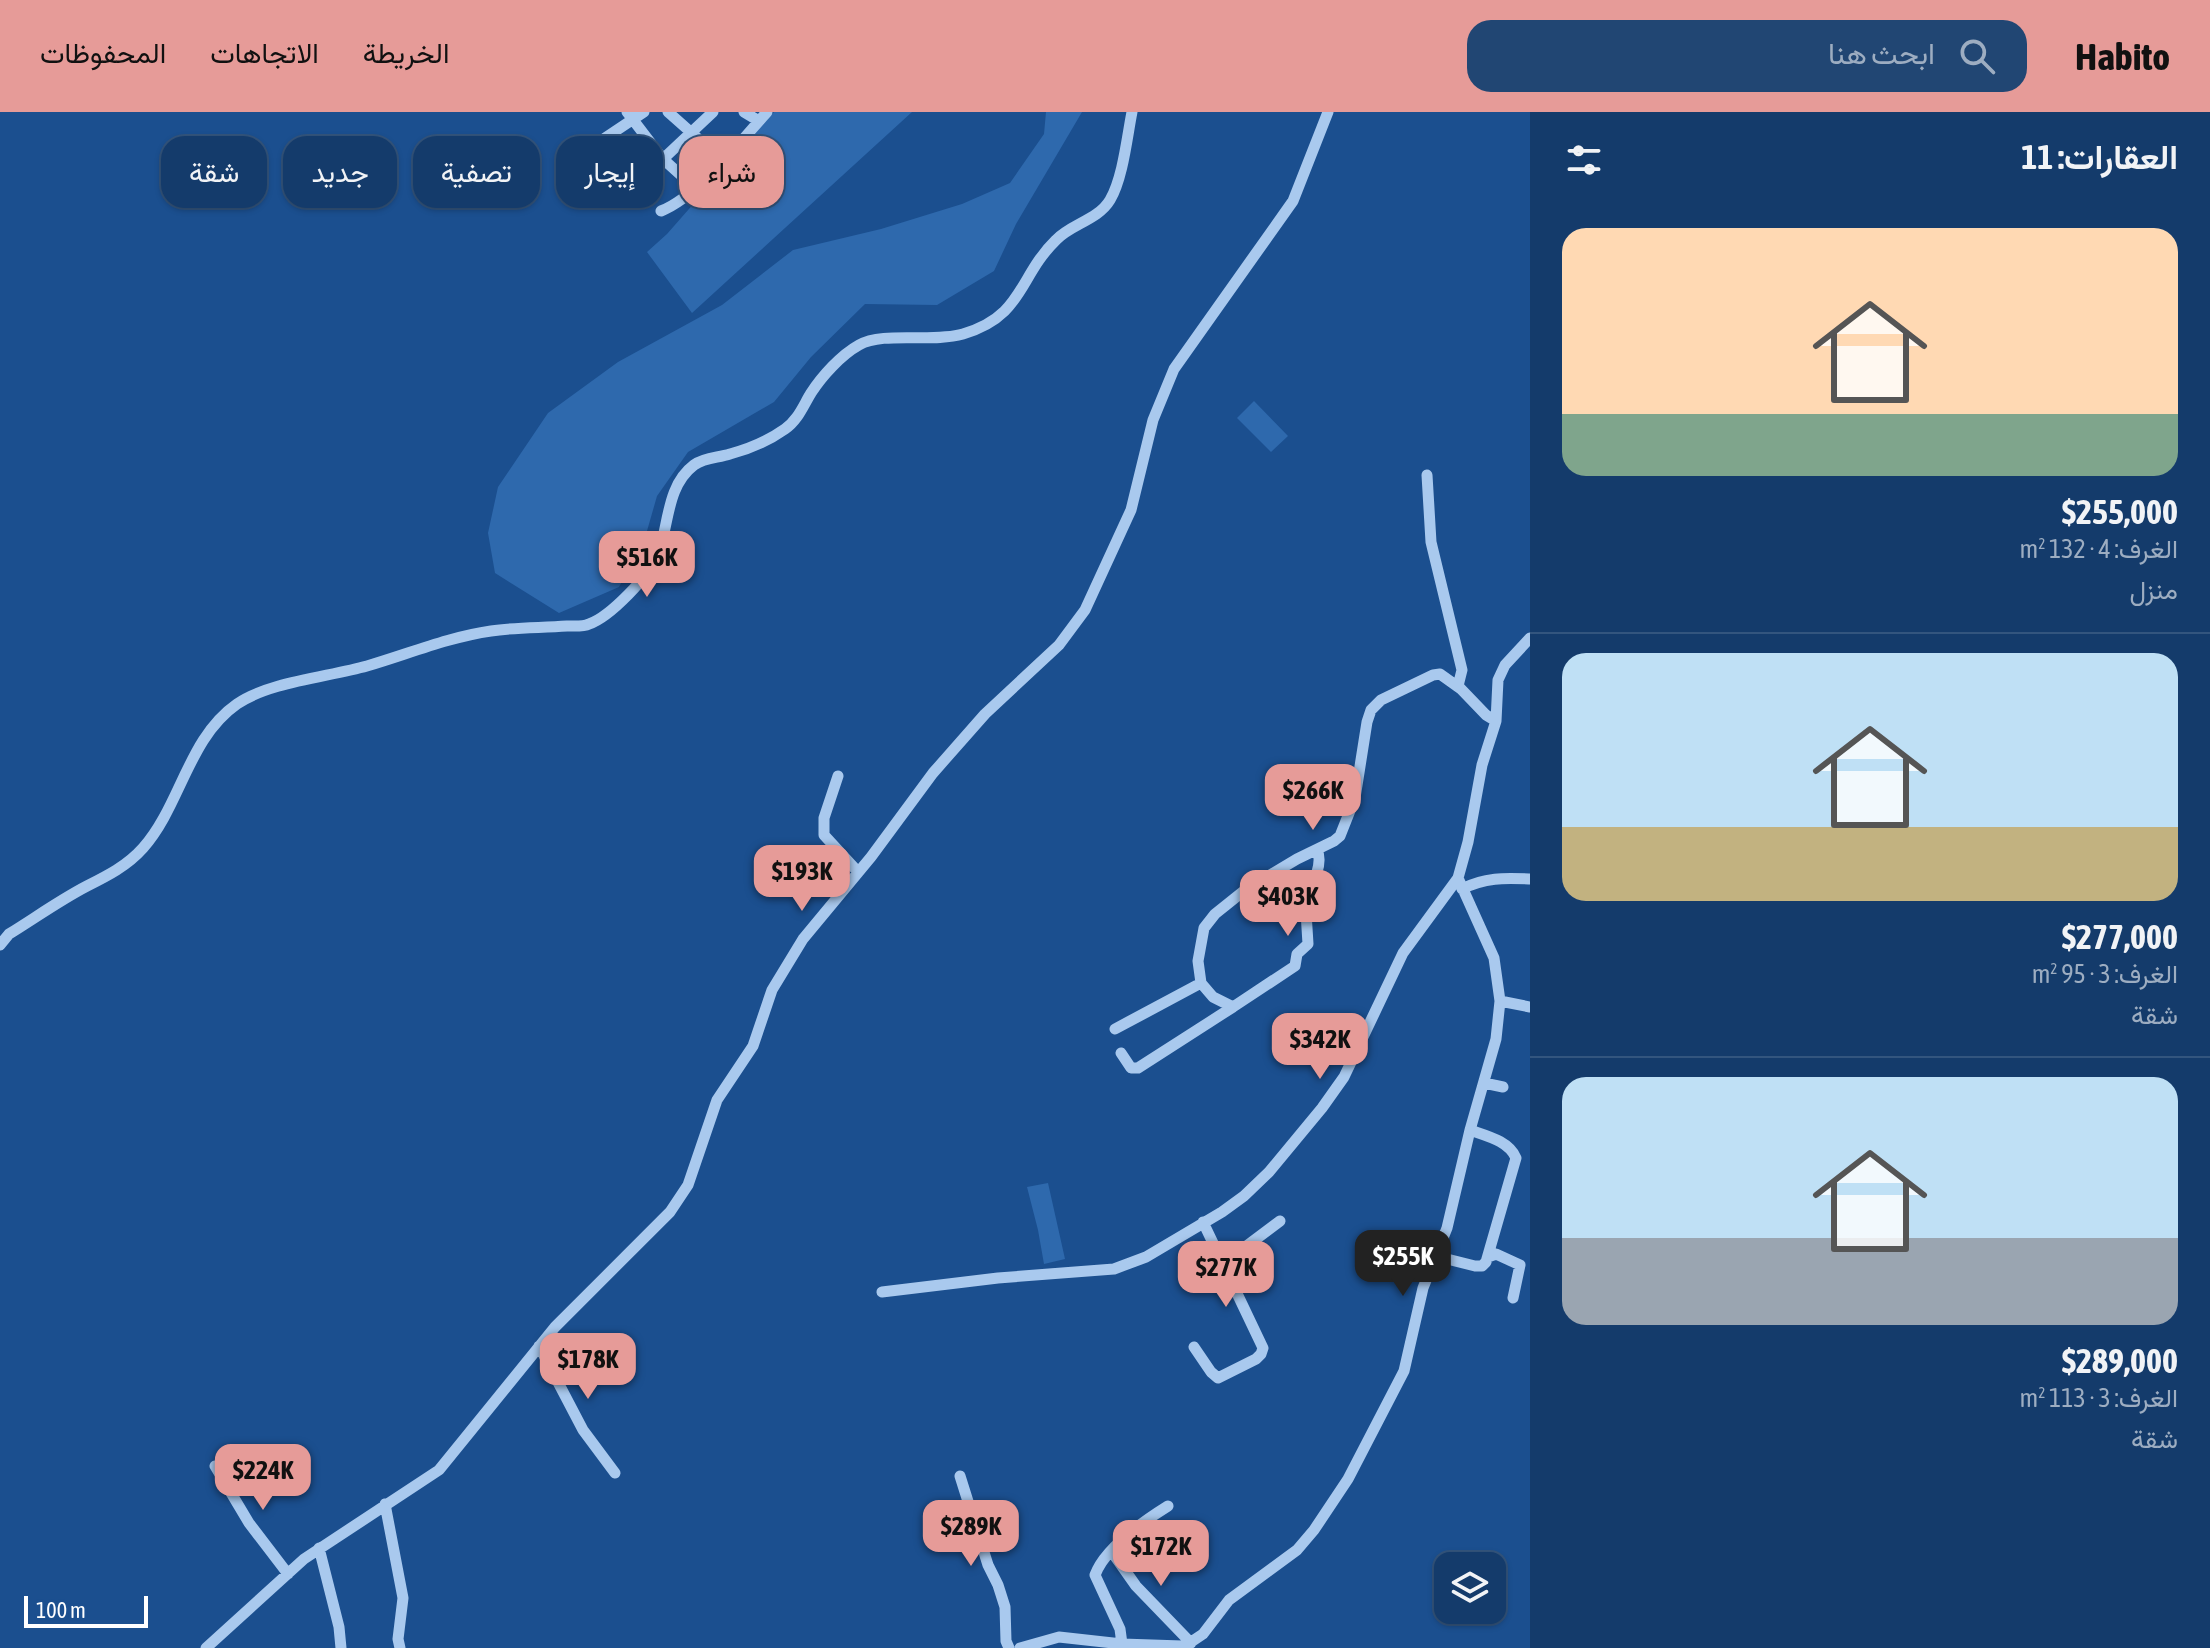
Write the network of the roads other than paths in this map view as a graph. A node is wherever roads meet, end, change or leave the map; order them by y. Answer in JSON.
{"nodes":[{"id":1,"x":644,"y":112,"type":"edge"},
{"id":2,"x":668,"y":112,"type":"edge"},
{"id":3,"x":713,"y":112,"type":"edge"},
{"id":4,"x":744,"y":112,"type":"edge"},
{"id":5,"x":1132,"y":112,"type":"edge"},
{"id":6,"x":1328,"y":112,"type":"edge"},
{"id":7,"x":630,"y":116,"type":"edge"},
{"id":8,"x":763,"y":116,"type":"edge"},
{"id":9,"x":692,"y":134,"type":"junction"},
{"id":10,"x":607,"y":136,"type":"edge"},
{"id":11,"x":645,"y":136,"type":"edge"},
{"id":12,"x":694,"y":136,"type":"edge"},
{"id":13,"x":745,"y":136,"type":"edge"},
{"id":14,"x":663,"y":159,"type":"joint"},
{"id":15,"x":679,"y":173,"type":"edge"},
{"id":16,"x":679,"y":201,"type":"edge"},
{"id":17,"x":661,"y":211,"type":"dead end"},
{"id":18,"x":1427,"y":475,"type":"dead end"},
{"id":19,"x":1530,"y":638,"type":"edge"},
{"id":20,"x":1458,"y":686,"type":"junction"},
{"id":21,"x":1496,"y":721,"type":"junction"},
{"id":22,"x":838,"y":776,"type":"dead end"},
{"id":23,"x":1317,"y":850,"type":"junction"},
{"id":24,"x":1463,"y":863,"type":"junction"},
{"id":25,"x":858,"y":872,"type":"junction"},
{"id":26,"x":1530,"y":879,"type":"edge"},
{"id":27,"x":1484,"y":880,"type":"junction"},
{"id":28,"x":1460,"y":883,"type":"junction"},
{"id":29,"x":1301,"y":908,"type":"junction"},
{"id":30,"x":1287,"y":919,"type":"dead end"},
{"id":31,"x":0,"y":945,"type":"edge"},
{"id":32,"x":1201,"y":983,"type":"junction"},
{"id":33,"x":1500,"y":1001,"type":"junction"},
{"id":34,"x":1233,"y":1007,"type":"junction"},
{"id":35,"x":1530,"y":1007,"type":"edge"},
{"id":36,"x":1115,"y":1029,"type":"dead end"},
{"id":37,"x":1121,"y":1053,"type":"dead end"},
{"id":38,"x":1484,"y":1083,"type":"junction"},
{"id":39,"x":1503,"y":1087,"type":"dead end"},
{"id":40,"x":1470,"y":1130,"type":"junction"},
{"id":41,"x":1280,"y":1221,"type":"dead end"},
{"id":42,"x":1203,"y":1222,"type":"junction"},
{"id":43,"x":1435,"y":1256,"type":"junction"},
{"id":44,"x":1488,"y":1257,"type":"junction"},
{"id":45,"x":1224,"y":1263,"type":"junction"},
{"id":46,"x":882,"y":1292,"type":"dead end"},
{"id":47,"x":1513,"y":1298,"type":"dead end"},
{"id":48,"x":539,"y":1346,"type":"junction"},
{"id":49,"x":1194,"y":1347,"type":"dead end"},
{"id":50,"x":215,"y":1466,"type":"dead end"},
{"id":51,"x":615,"y":1473,"type":"dead end"},
{"id":52,"x":960,"y":1476,"type":"dead end"},
{"id":53,"x":385,"y":1504,"type":"junction"},
{"id":54,"x":1168,"y":1506,"type":"dead end"},
{"id":55,"x":319,"y":1548,"type":"junction"},
{"id":56,"x":1112,"y":1552,"type":"junction"},
{"id":57,"x":288,"y":1574,"type":"junction"},
{"id":58,"x":1122,"y":1644,"type":"junction"},
{"id":59,"x":1087,"y":1645,"type":"edge"},
{"id":60,"x":1185,"y":1645,"type":"edge"},
{"id":61,"x":206,"y":1648,"type":"edge"},
{"id":62,"x":341,"y":1648,"type":"edge"},
{"id":63,"x":400,"y":1648,"type":"edge"},
{"id":64,"x":1009,"y":1648,"type":"edge"},
{"id":65,"x":1020,"y":1648,"type":"edge"}],
"edges":[{"from":1,"to":7,"type":"street"},
{"from":2,"to":9,"type":"street"},
{"from":3,"to":9,"type":"street"},
{"from":4,"to":8,"type":"street"},
{"from":5,"to":31,"type":"street"},
{"from":6,"to":25,"type":"street"},
{"from":7,"to":10,"type":"street"},
{"from":7,"to":11,"type":"street"},
{"from":8,"to":13,"type":"street"},
{"from":9,"to":12,"type":"street"},
{"from":9,"to":14,"type":"street"},
{"from":14,"to":15,"type":"street"},
{"from":16,"to":17,"type":"street"},
{"from":18,"to":20,"type":"street"},
{"from":19,"to":21,"type":"street"},
{"from":20,"to":21,"type":"street"},
{"from":20,"to":23,"type":"street"},
{"from":21,"to":24,"type":"street"},
{"from":22,"to":25,"type":"street"},
{"from":23,"to":29,"type":"street"},
{"from":23,"to":32,"type":"street"},
{"from":24,"to":27,"type":"street"},
{"from":24,"to":28,"type":"street"},
{"from":25,"to":48,"type":"street"},
{"from":26,"to":27,"type":"street"},
{"from":27,"to":28,"type":"street"},
{"from":28,"to":33,"type":"street"},
{"from":28,"to":42,"type":"street"},
{"from":29,"to":30,"type":"street"},
{"from":29,"to":34,"type":"street"},
{"from":32,"to":34,"type":"street"},
{"from":32,"to":36,"type":"street"},
{"from":33,"to":35,"type":"street"},
{"from":33,"to":38,"type":"street"},
{"from":34,"to":37,"type":"street"},
{"from":38,"to":39,"type":"street"},
{"from":38,"to":40,"type":"street"},
{"from":40,"to":43,"type":"street"},
{"from":40,"to":44,"type":"street"},
{"from":41,"to":45,"type":"street"},
{"from":42,"to":45,"type":"street"},
{"from":42,"to":46,"type":"street"},
{"from":43,"to":44,"type":"street"},
{"from":43,"to":60,"type":"street"},
{"from":44,"to":47,"type":"street"},
{"from":45,"to":49,"type":"street"},
{"from":48,"to":51,"type":"street"},
{"from":48,"to":53,"type":"street"},
{"from":50,"to":57,"type":"street"},
{"from":52,"to":64,"type":"street"},
{"from":53,"to":55,"type":"street"},
{"from":53,"to":63,"type":"street"},
{"from":54,"to":56,"type":"street"},
{"from":55,"to":57,"type":"street"},
{"from":55,"to":62,"type":"street"},
{"from":56,"to":58,"type":"street"},
{"from":56,"to":60,"type":"street"},
{"from":57,"to":61,"type":"street"},
{"from":58,"to":59,"type":"street"},
{"from":58,"to":60,"type":"street"},
{"from":59,"to":65,"type":"street"}]}
